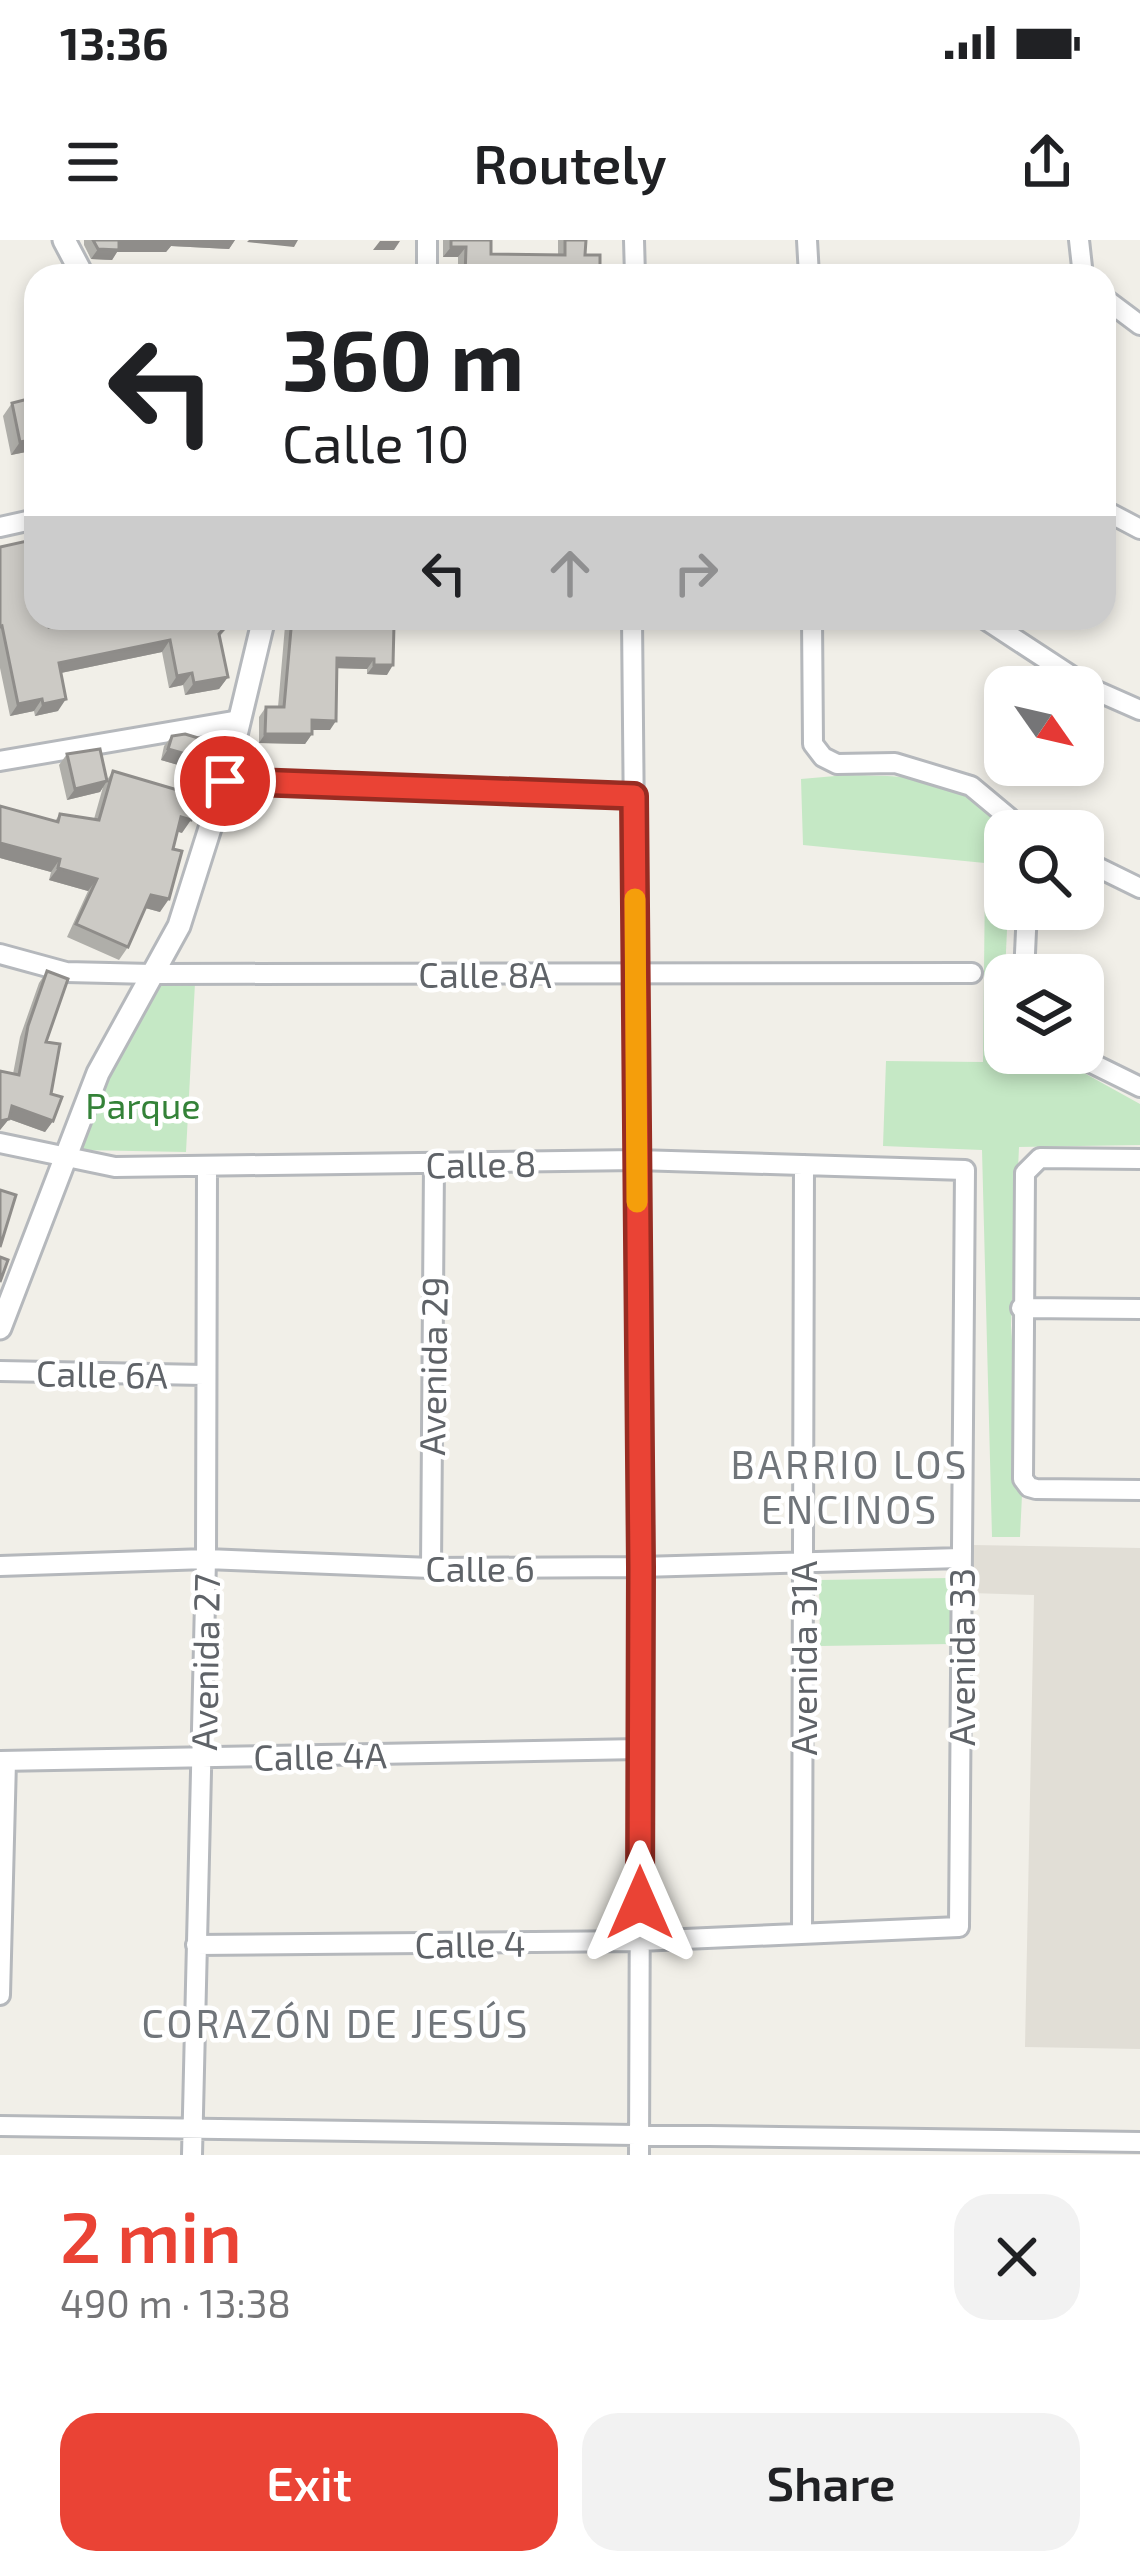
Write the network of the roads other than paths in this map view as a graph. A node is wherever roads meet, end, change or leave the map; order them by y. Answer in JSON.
{"nodes":[{"id":1,"x":261,"y":630,"type":"edge"},
{"id":2,"x":632,"y":630,"type":"edge"},
{"id":3,"x":812,"y":630,"type":"edge"},
{"id":4,"x":1001,"y":630,"type":"edge"},
{"id":5,"x":1140,"y":710,"type":"edge"},
{"id":6,"x":239,"y":720,"type":"junction"},
{"id":7,"x":0,"y":761,"type":"edge"},
{"id":8,"x":225,"y":781,"type":"junction"},
{"id":9,"x":634,"y":796,"type":"junction"},
{"id":10,"x":1000,"y":810,"type":"edge"},
{"id":11,"x":1104,"y":870,"type":"edge"},
{"id":12,"x":1140,"y":888,"type":"edge"},
{"id":13,"x":0,"y":954,"type":"edge"},
{"id":14,"x":636,"y":973,"type":"junction"},
{"id":15,"x":972,"y":973,"type":"dead end"},
{"id":16,"x":152,"y":974,"type":"junction"},
{"id":17,"x":1104,"y":1070,"type":"edge"},
{"id":18,"x":1140,"y":1088,"type":"edge"},
{"id":19,"x":0,"y":1143,"type":"edge"},
{"id":20,"x":67,"y":1160,"type":"junction"},
{"id":21,"x":637,"y":1160,"type":"junction"},
{"id":22,"x":1140,"y":1160,"type":"edge"},
{"id":23,"x":434,"y":1164,"type":"junction"},
{"id":24,"x":804,"y":1165,"type":"junction"},
{"id":25,"x":207,"y":1168,"type":"junction"},
{"id":26,"x":965,"y":1170,"type":"joint"},
{"id":27,"x":1022,"y":1308,"type":"junction"},
{"id":28,"x":1140,"y":1310,"type":"edge"},
{"id":29,"x":0,"y":1328,"type":"edge"},
{"id":30,"x":0,"y":1371,"type":"edge"},
{"id":31,"x":205,"y":1375,"type":"junction"},
{"id":32,"x":1140,"y":1490,"type":"edge"},
{"id":33,"x":961,"y":1558,"type":"junction"},
{"id":34,"x":206,"y":1559,"type":"junction"},
{"id":35,"x":802,"y":1562,"type":"junction"},
{"id":36,"x":0,"y":1566,"type":"edge"},
{"id":37,"x":641,"y":1567,"type":"junction"},
{"id":38,"x":430,"y":1568,"type":"junction"},
{"id":39,"x":640,"y":1749,"type":"junction"},
{"id":40,"x":202,"y":1757,"type":"junction"},
{"id":41,"x":3,"y":1761,"type":"edge"},
{"id":42,"x":959,"y":1927,"type":"joint"},
{"id":43,"x":802,"y":1934,"type":"junction"},
{"id":44,"x":639,"y":1941,"type":"junction"},
{"id":45,"x":196,"y":1945,"type":"junction"},
{"id":46,"x":0,"y":1994,"type":"edge"},
{"id":47,"x":0,"y":2126,"type":"edge"},
{"id":48,"x":192,"y":2126,"type":"junction"},
{"id":49,"x":639,"y":2133,"type":"junction"},
{"id":50,"x":1140,"y":2143,"type":"edge"},
{"id":51,"x":192,"y":2155,"type":"edge"},
{"id":52,"x":639,"y":2155,"type":"edge"}],
"edges":[{"from":1,"to":6,"type":"street"},
{"from":2,"to":9,"type":"street"},
{"from":3,"to":10,"type":"street"},
{"from":4,"to":5,"type":"street"},
{"from":6,"to":7,"type":"street"},
{"from":6,"to":8,"type":"street"},
{"from":8,"to":9,"type":"street"},
{"from":8,"to":16,"type":"street"},
{"from":9,"to":14,"type":"street"},
{"from":11,"to":12,"type":"street"},
{"from":13,"to":16,"type":"street","name":"Calle 8A"},
{"from":14,"to":15,"type":"street","name":"Calle 8A"},
{"from":14,"to":16,"type":"street","name":"Calle 8A"},
{"from":14,"to":21,"type":"street"},
{"from":16,"to":20,"type":"street"},
{"from":17,"to":18,"type":"street"},
{"from":19,"to":20,"type":"street","name":"Calle 8"},
{"from":20,"to":25,"type":"street","name":"Calle 8"},
{"from":20,"to":29,"type":"street"},
{"from":21,"to":23,"type":"street","name":"Calle 8"},
{"from":21,"to":24,"type":"street","name":"Calle 8"},
{"from":21,"to":37,"type":"street"},
{"from":22,"to":27,"type":"street"},
{"from":23,"to":25,"type":"street","name":"Calle 8"},
{"from":23,"to":38,"type":"street","name":"Avenida 29"},
{"from":24,"to":26,"type":"street","name":"Calle 8"},
{"from":24,"to":35,"type":"street","name":"Avenida 31A"},
{"from":25,"to":31,"type":"street","name":"Avenida 27"},
{"from":26,"to":33,"type":"street","name":"Avenida 33"},
{"from":27,"to":28,"type":"street"},
{"from":27,"to":32,"type":"street"},
{"from":30,"to":31,"type":"street","name":"Calle 6A"},
{"from":31,"to":34,"type":"street","name":"Avenida 27"},
{"from":33,"to":35,"type":"street","name":"Calle 6"},
{"from":33,"to":42,"type":"street","name":"Avenida 33"},
{"from":34,"to":36,"type":"street","name":"Calle 6"},
{"from":34,"to":38,"type":"street","name":"Calle 6"},
{"from":34,"to":40,"type":"street","name":"Avenida 27"},
{"from":35,"to":37,"type":"street","name":"Calle 6"},
{"from":35,"to":43,"type":"street","name":"Avenida 31A"},
{"from":37,"to":38,"type":"street","name":"Calle 6"},
{"from":37,"to":39,"type":"street"},
{"from":39,"to":40,"type":"street","name":"Calle 4A"},
{"from":39,"to":44,"type":"street"},
{"from":40,"to":41,"type":"street","name":"Calle 4A"},
{"from":40,"to":45,"type":"street","name":"Avenida 27"},
{"from":41,"to":46,"type":"street"},
{"from":42,"to":43,"type":"street","name":"Calle 4"},
{"from":43,"to":44,"type":"street","name":"Calle 4"},
{"from":44,"to":45,"type":"street","name":"Calle 4"},
{"from":44,"to":49,"type":"street"},
{"from":45,"to":48,"type":"street","name":"Avenida 27"},
{"from":47,"to":48,"type":"street"},
{"from":48,"to":49,"type":"street"},
{"from":48,"to":51,"type":"street","name":"Avenida 27"},
{"from":49,"to":50,"type":"street"},
{"from":49,"to":52,"type":"street"}]}
